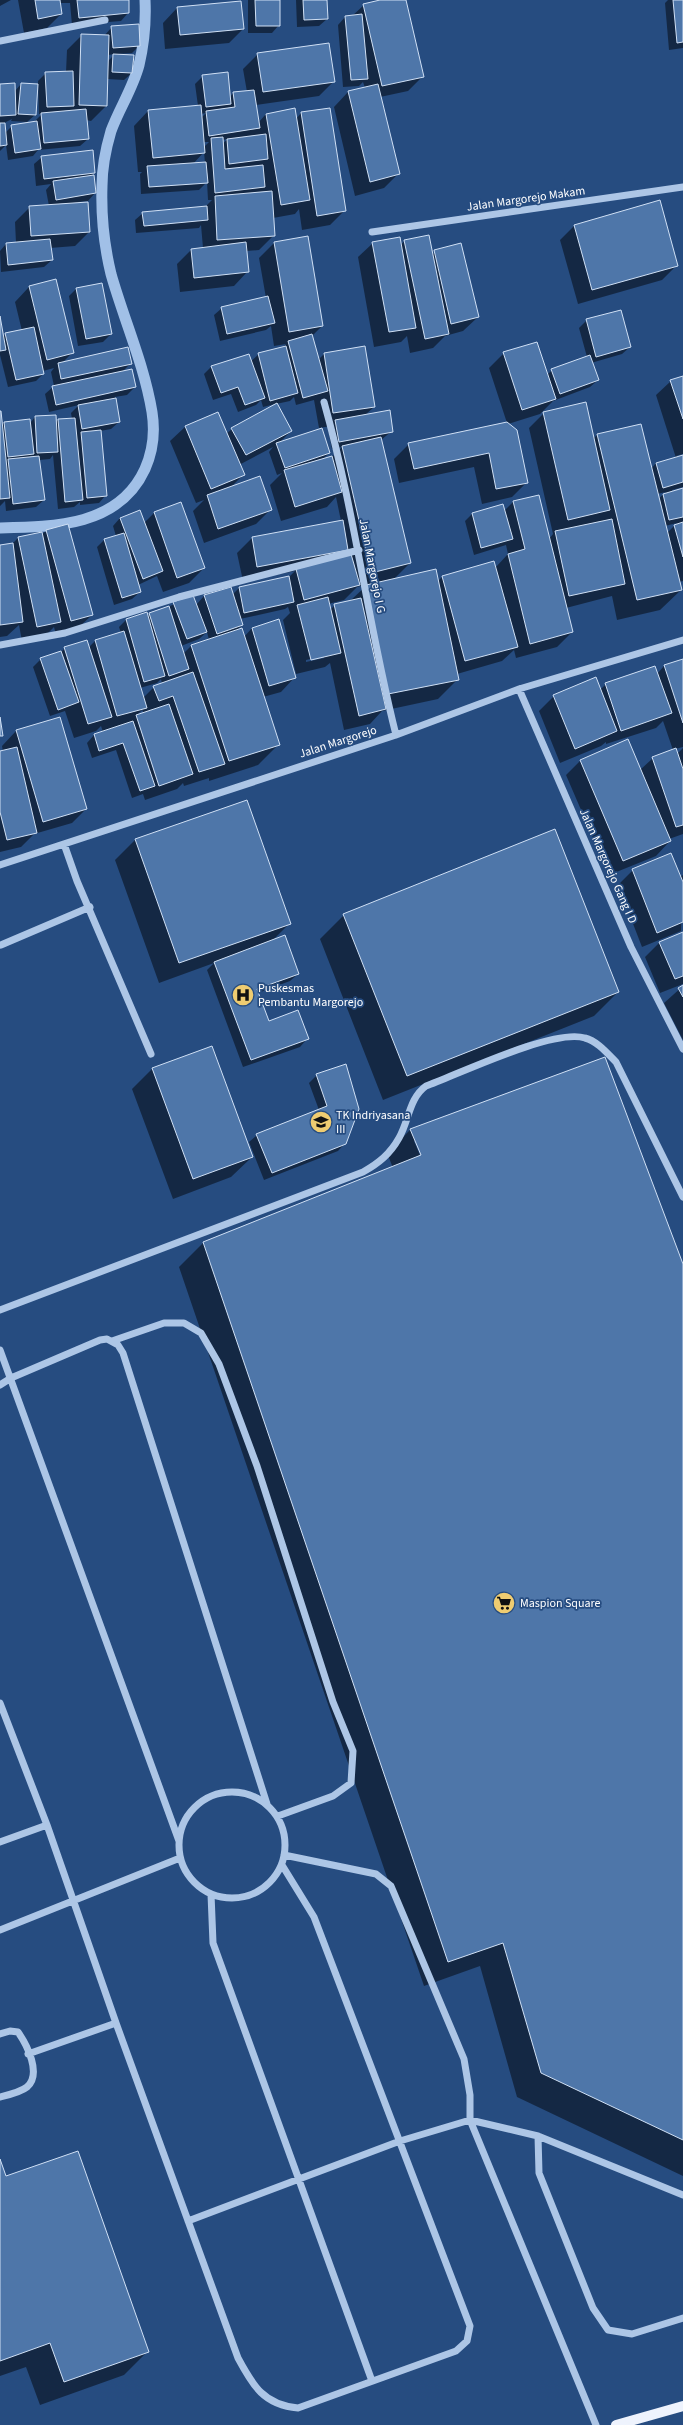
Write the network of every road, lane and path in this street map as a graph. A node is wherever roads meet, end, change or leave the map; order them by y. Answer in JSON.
{"nodes":[{"id":1,"x":106,"y":20,"type":"dead end"},
{"id":2,"x":0,"y":41,"type":"edge"},
{"id":3,"x":683,"y":187,"type":"edge"},
{"id":4,"x":372,"y":232,"type":"dead end"},
{"id":5,"x":324,"y":402,"type":"dead end"},
{"id":6,"x":359,"y":550,"type":"junction"},
{"id":7,"x":683,"y":640,"type":"edge"},
{"id":8,"x":0,"y":645,"type":"edge"},
{"id":9,"x":519,"y":689,"type":"junction"},
{"id":10,"x":396,"y":735,"type":"junction"},
{"id":11,"x":64,"y":844,"type":"junction"},
{"id":12,"x":0,"y":865,"type":"edge"},
{"id":13,"x":90,"y":907,"type":"junction"},
{"id":14,"x":1,"y":945,"type":"dead end"},
{"id":15,"x":683,"y":1049,"type":"edge"},
{"id":16,"x":151,"y":1054,"type":"dead end"},
{"id":17,"x":683,"y":1197,"type":"edge"},
{"id":18,"x":0,"y":1310,"type":"edge"},
{"id":19,"x":112,"y":1341,"type":"junction"},
{"id":20,"x":0,"y":1350,"type":"edge"},
{"id":21,"x":11,"y":1378,"type":"junction"},
{"id":22,"x":0,"y":1385,"type":"edge"},
{"id":23,"x":0,"y":1703,"type":"edge"},
{"id":24,"x":267,"y":1804,"type":"junction"},
{"id":25,"x":278,"y":1816,"type":"junction"},
{"id":26,"x":47,"y":1824,"type":"junction"},
{"id":27,"x":178,"y":1841,"type":"junction"},
{"id":28,"x":0,"y":1842,"type":"edge"},
{"id":29,"x":284,"y":1855,"type":"junction"},
{"id":30,"x":180,"y":1858,"type":"junction"},
{"id":31,"x":282,"y":1865,"type":"junction"},
{"id":32,"x":212,"y":1894,"type":"junction"},
{"id":33,"x":74,"y":1901,"type":"junction"},
{"id":34,"x":0,"y":1930,"type":"edge"},
{"id":35,"x":116,"y":2023,"type":"junction"},
{"id":36,"x":0,"y":2034,"type":"edge"},
{"id":37,"x":28,"y":2054,"type":"junction"},
{"id":38,"x":0,"y":2097,"type":"edge"},
{"id":39,"x":470,"y":2120,"type":"junction"},
{"id":40,"x":538,"y":2136,"type":"junction"},
{"id":41,"x":400,"y":2140,"type":"junction"},
{"id":42,"x":297,"y":2180,"type":"junction"},
{"id":43,"x":683,"y":2195,"type":"edge"},
{"id":44,"x":188,"y":2221,"type":"junction"},
{"id":45,"x":683,"y":2318,"type":"edge"},
{"id":46,"x":372,"y":2381,"type":"junction"},
{"id":47,"x":683,"y":2406,"type":"edge"},
{"id":48,"x":596,"y":2425,"type":"edge"},
{"id":49,"x":616,"y":2425,"type":"edge"}],
"edges":[{"from":1,"to":2,"type":"street"},
{"from":3,"to":4,"type":"street","name":"Jalan Margorejo Makam"},
{"from":5,"to":6,"type":"street","name":"Jalan Margorejo I G"},
{"from":6,"to":8,"type":"street"},
{"from":6,"to":10,"type":"street","name":"Jalan Margorejo I G"},
{"from":7,"to":9,"type":"street","name":"Jalan Margorejo"},
{"from":9,"to":10,"type":"street","name":"Jalan Margorejo"},
{"from":9,"to":15,"type":"street","name":"Jalan Margorejo Gang I D"},
{"from":10,"to":11,"type":"street","name":"Jalan Margorejo"},
{"from":11,"to":12,"type":"street","name":"Jalan Margorejo"},
{"from":11,"to":13,"type":"street"},
{"from":13,"to":14,"type":"street"},
{"from":13,"to":16,"type":"street"},
{"from":17,"to":18,"type":"street"},
{"from":19,"to":21,"type":"street"},
{"from":19,"to":24,"type":"street"},
{"from":19,"to":25,"type":"street"},
{"from":20,"to":21,"type":"street"},
{"from":21,"to":22,"type":"street"},
{"from":21,"to":27,"type":"street"},
{"from":23,"to":26,"type":"street"},
{"from":24,"to":25,"type":"street"},
{"from":24,"to":27,"type":"street"},
{"from":25,"to":29,"type":"street"},
{"from":26,"to":28,"type":"street"},
{"from":26,"to":33,"type":"street"},
{"from":27,"to":30,"type":"street"},
{"from":29,"to":31,"type":"street"},
{"from":29,"to":39,"type":"street"},
{"from":30,"to":32,"type":"street"},
{"from":30,"to":33,"type":"street"},
{"from":31,"to":32,"type":"street"},
{"from":31,"to":41,"type":"street"},
{"from":32,"to":42,"type":"street"},
{"from":33,"to":34,"type":"street"},
{"from":33,"to":35,"type":"street"},
{"from":35,"to":37,"type":"street"},
{"from":35,"to":44,"type":"street"},
{"from":36,"to":37,"type":"street"},
{"from":37,"to":38,"type":"street"},
{"from":39,"to":40,"type":"street"},
{"from":39,"to":41,"type":"street"},
{"from":39,"to":48,"type":"street"},
{"from":40,"to":43,"type":"street"},
{"from":40,"to":45,"type":"street"},
{"from":41,"to":42,"type":"street"},
{"from":41,"to":46,"type":"street"},
{"from":42,"to":44,"type":"street"},
{"from":42,"to":46,"type":"street"},
{"from":44,"to":46,"type":"street"},
{"from":47,"to":49,"type":"main road"}]}
